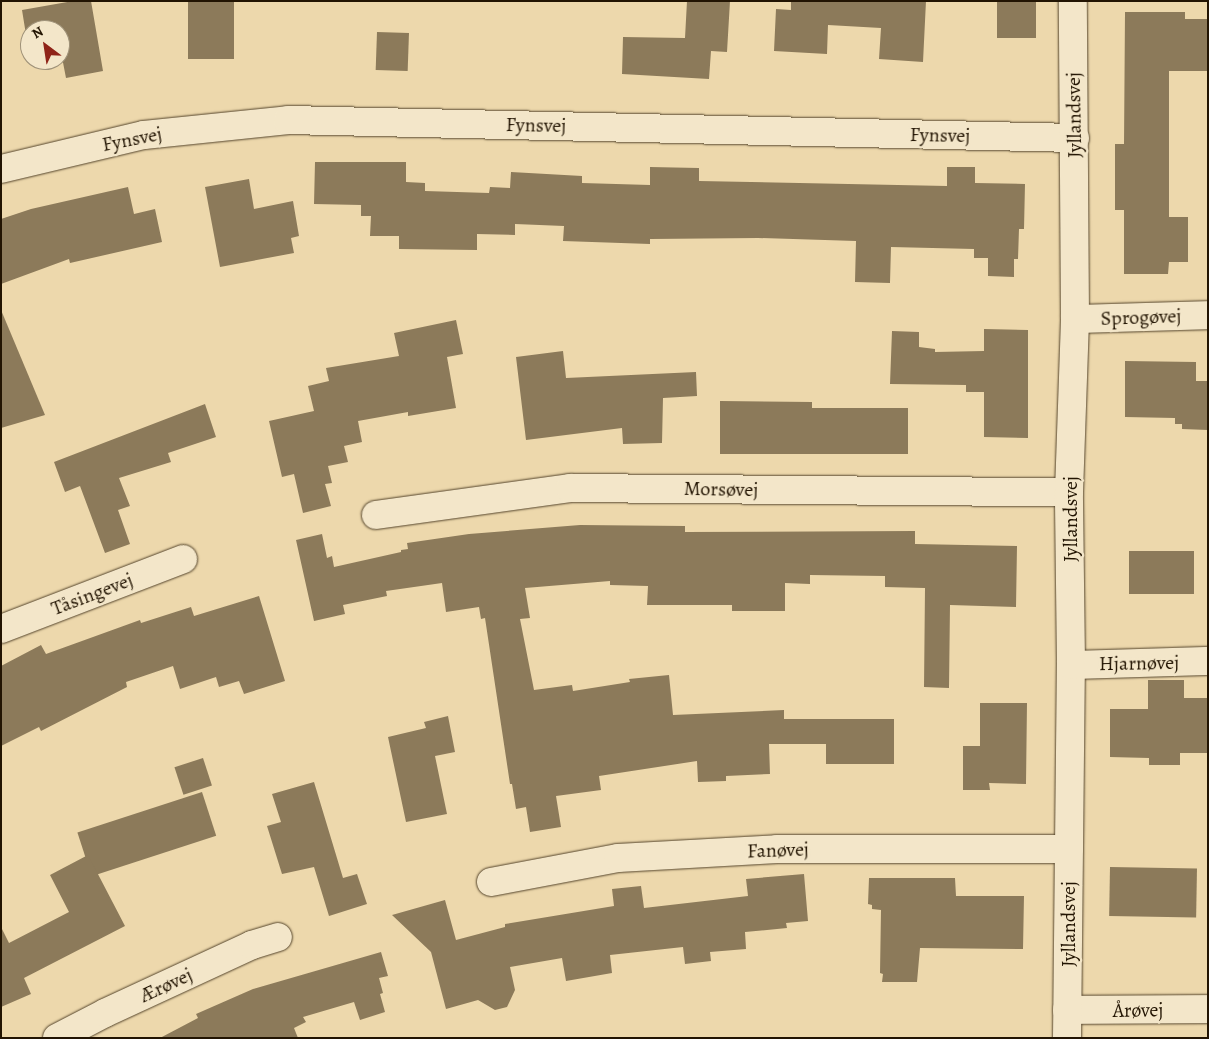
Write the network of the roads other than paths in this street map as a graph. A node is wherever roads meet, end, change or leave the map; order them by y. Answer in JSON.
{"nodes":[{"id":1,"x":1073,"y":1,"type":"edge"},
{"id":2,"x":1074,"y":138,"type":"junction"},
{"id":3,"x":1,"y":169,"type":"edge"},
{"id":4,"x":1208,"y":315,"type":"edge"},
{"id":5,"x":1074,"y":319,"type":"junction"},
{"id":6,"x":1069,"y":492,"type":"junction"},
{"id":7,"x":376,"y":515,"type":"dead end"},
{"id":8,"x":183,"y":559,"type":"dead end"},
{"id":9,"x":1,"y":629,"type":"edge"},
{"id":10,"x":1208,"y":661,"type":"edge"},
{"id":11,"x":1071,"y":665,"type":"junction"},
{"id":12,"x":1069,"y":849,"type":"junction"},
{"id":13,"x":491,"y":882,"type":"dead end"},
{"id":14,"x":278,"y":937,"type":"dead end"},
{"id":15,"x":1208,"y":1009,"type":"edge"},
{"id":16,"x":1067,"y":1010,"type":"junction"},
{"id":17,"x":57,"y":1038,"type":"edge"},
{"id":18,"x":1068,"y":1038,"type":"edge"}],
"edges":[{"from":1,"to":2,"type":"street","name":"Jyllandsvej"},
{"from":2,"to":3,"type":"street","name":"Fynsvej"},
{"from":2,"to":5,"type":"street","name":"Jyllandsvej"},
{"from":4,"to":5,"type":"street","name":"Sprogøvej"},
{"from":5,"to":6,"type":"street","name":"Jyllandsvej"},
{"from":6,"to":7,"type":"street","name":"Morsøvej"},
{"from":6,"to":11,"type":"street","name":"Jyllandsvej"},
{"from":8,"to":9,"type":"street","name":"Tåsingevej"},
{"from":10,"to":11,"type":"street","name":"Hjarnøvej"},
{"from":11,"to":12,"type":"street","name":"Jyllandsvej"},
{"from":12,"to":13,"type":"street","name":"Fanøvej"},
{"from":12,"to":16,"type":"street","name":"Jyllandsvej"},
{"from":14,"to":17,"type":"street","name":"Ærøvej"},
{"from":15,"to":16,"type":"street","name":"Årøvej"},
{"from":16,"to":18,"type":"street","name":"Jyllandsvej"}]}
